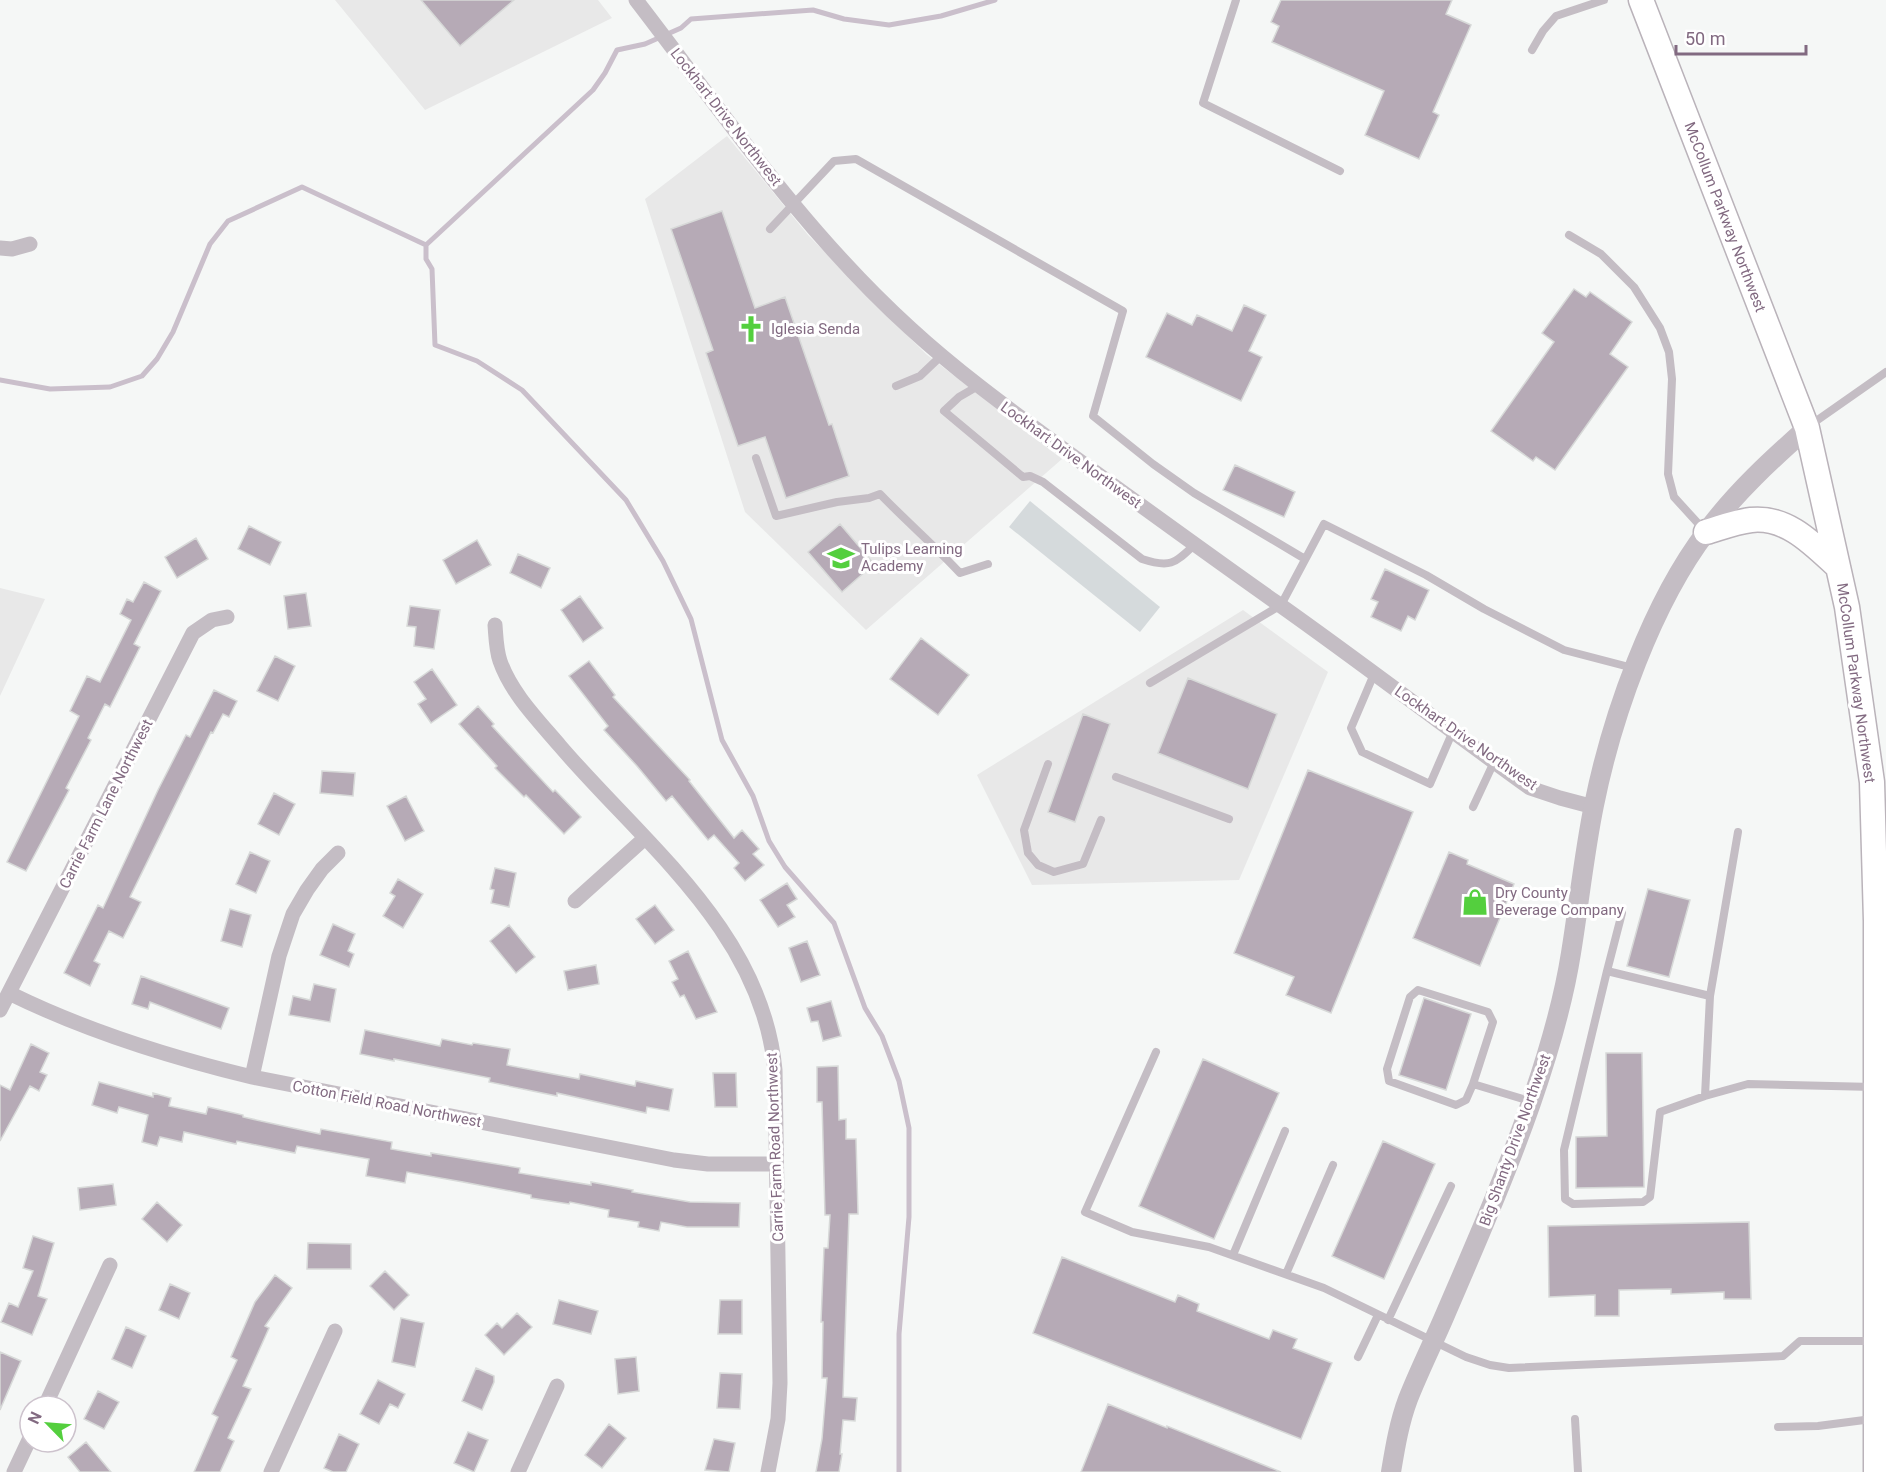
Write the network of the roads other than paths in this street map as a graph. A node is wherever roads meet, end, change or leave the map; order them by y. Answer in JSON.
{"nodes":[{"id":1,"x":636,"y":0,"type":"edge"},
{"id":2,"x":1236,"y":0,"type":"edge"},
{"id":3,"x":1604,"y":0,"type":"edge"},
{"id":4,"x":1641,"y":0,"type":"edge"},
{"id":5,"x":1532,"y":50,"type":"dead end"},
{"id":6,"x":1340,"y":171,"type":"dead end"},
{"id":7,"x":793,"y":204,"type":"junction"},
{"id":8,"x":770,"y":229,"type":"dead end"},
{"id":9,"x":1569,"y":235,"type":"dead end"},
{"id":10,"x":30,"y":244,"type":"dead end"},
{"id":11,"x":0,"y":249,"type":"edge"},
{"id":12,"x":941,"y":356,"type":"junction"},
{"id":13,"x":1886,"y":372,"type":"edge"},
{"id":14,"x":896,"y":386,"type":"dead end"},
{"id":15,"x":978,"y":386,"type":"junction"},
{"id":16,"x":1807,"y":428,"type":"junction"},
{"id":17,"x":756,"y":458,"type":"dead end"},
{"id":18,"x":1706,"y":532,"type":"junction"},
{"id":19,"x":1194,"y":545,"type":"junction"},
{"id":20,"x":1305,"y":559,"type":"junction"},
{"id":21,"x":988,"y":564,"type":"dead end"},
{"id":22,"x":1838,"y":567,"type":"junction"},
{"id":23,"x":1281,"y":605,"type":"junction"},
{"id":24,"x":227,"y":617,"type":"dead end"},
{"id":25,"x":495,"y":625,"type":"dead end"},
{"id":26,"x":1635,"y":668,"type":"junction"},
{"id":27,"x":1374,"y":674,"type":"junction"},
{"id":28,"x":1150,"y":683,"type":"dead end"},
{"id":29,"x":1453,"y":731,"type":"junction"},
{"id":30,"x":1494,"y":762,"type":"junction"},
{"id":31,"x":1048,"y":764,"type":"dead end"},
{"id":32,"x":1116,"y":777,"type":"dead end"},
{"id":33,"x":1473,"y":807,"type":"dead end"},
{"id":34,"x":1594,"y":807,"type":"junction"},
{"id":35,"x":1230,"y":819,"type":"dead end"},
{"id":36,"x":1101,"y":820,"type":"dead end"},
{"id":37,"x":1738,"y":832,"type":"dead end"},
{"id":38,"x":645,"y":837,"type":"junction"},
{"id":39,"x":338,"y":853,"type":"dead end"},
{"id":40,"x":575,"y":901,"type":"dead end"},
{"id":41,"x":1577,"y":908,"type":"junction"},
{"id":42,"x":1607,"y":971,"type":"junction"},
{"id":43,"x":9,"y":993,"type":"junction"},
{"id":44,"x":1710,"y":996,"type":"junction"},
{"id":45,"x":0,"y":1010,"type":"edge"},
{"id":46,"x":1156,"y":1052,"type":"dead end"},
{"id":47,"x":252,"y":1077,"type":"junction"},
{"id":48,"x":1473,"y":1084,"type":"junction"},
{"id":49,"x":1876,"y":1087,"type":"junction"},
{"id":50,"x":1705,"y":1096,"type":"junction"},
{"id":51,"x":1532,"y":1102,"type":"junction"},
{"id":52,"x":1285,"y":1131,"type":"dead end"},
{"id":53,"x":776,"y":1164,"type":"junction"},
{"id":54,"x":1333,"y":1165,"type":"dead end"},
{"id":55,"x":1451,"y":1186,"type":"dead end"},
{"id":56,"x":1233,"y":1255,"type":"junction"},
{"id":57,"x":110,"y":1265,"type":"dead end"},
{"id":58,"x":1286,"y":1274,"type":"junction"},
{"id":59,"x":1378,"y":1315,"type":"junction"},
{"id":60,"x":1388,"y":1320,"type":"junction"},
{"id":61,"x":334,"y":1331,"type":"dead end"},
{"id":62,"x":1433,"y":1341,"type":"junction"},
{"id":63,"x":1876,"y":1341,"type":"junction"},
{"id":64,"x":1358,"y":1357,"type":"dead end"},
{"id":65,"x":557,"y":1386,"type":"dead end"},
{"id":66,"x":51,"y":1394,"type":"edge"},
{"id":67,"x":1875,"y":1418,"type":"junction"},
{"id":68,"x":1575,"y":1419,"type":"dead end"},
{"id":69,"x":1778,"y":1427,"type":"dead end"},
{"id":70,"x":22,"y":1454,"type":"edge"},
{"id":71,"x":14,"y":1472,"type":"edge"},
{"id":72,"x":271,"y":1472,"type":"edge"},
{"id":73,"x":518,"y":1472,"type":"edge"},
{"id":74,"x":768,"y":1472,"type":"edge"},
{"id":75,"x":1391,"y":1472,"type":"edge"},
{"id":76,"x":1578,"y":1472,"type":"edge"},
{"id":77,"x":1875,"y":1472,"type":"edge"}],
"edges":[{"from":1,"to":7,"type":"street","name":"Lockhart Drive Northwest"},
{"from":2,"to":6,"type":"lane"},
{"from":3,"to":5,"type":"lane"},
{"from":4,"to":16,"type":"main road","name":"McCollum Parkway Northwest"},
{"from":7,"to":8,"type":"lane"},
{"from":7,"to":12,"type":"street","name":"Lockhart Drive Northwest"},
{"from":7,"to":20,"type":"lane"},
{"from":9,"to":18,"type":"lane"},
{"from":10,"to":11,"type":"street"},
{"from":12,"to":14,"type":"lane"},
{"from":12,"to":15,"type":"street","name":"Lockhart Drive Northwest"},
{"from":13,"to":16,"type":"lane"},
{"from":15,"to":19,"type":"street","name":"Lockhart Drive Northwest"},
{"from":15,"to":19,"type":"lane"},
{"from":16,"to":18,"type":"street","name":"Big Shanty Drive Northwest"},
{"from":16,"to":22,"type":"main road","name":"McCollum Parkway Northwest"},
{"from":17,"to":21,"type":"lane"},
{"from":18,"to":22,"type":"main road"},
{"from":18,"to":26,"type":"street","name":"Big Shanty Drive Northwest"},
{"from":19,"to":23,"type":"street","name":"Lockhart Drive Northwest"},
{"from":20,"to":23,"type":"lane"},
{"from":20,"to":26,"type":"lane"},
{"from":22,"to":49,"type":"main road","name":"McCollum Parkway Northwest"},
{"from":23,"to":27,"type":"street","name":"Lockhart Drive Northwest"},
{"from":23,"to":28,"type":"lane"},
{"from":24,"to":43,"type":"street","name":"Carrie Farm Lane Northwest"},
{"from":25,"to":38,"type":"street","name":"Carrie Farm Road Northwest"},
{"from":26,"to":34,"type":"street","name":"Big Shanty Drive Northwest"},
{"from":27,"to":29,"type":"street","name":"Lockhart Drive Northwest"},
{"from":27,"to":29,"type":"lane"},
{"from":29,"to":30,"type":"street","name":"Lockhart Drive Northwest"},
{"from":30,"to":33,"type":"lane"},
{"from":30,"to":34,"type":"street","name":"Lockhart Drive Northwest"},
{"from":31,"to":36,"type":"lane"},
{"from":32,"to":35,"type":"lane"},
{"from":34,"to":41,"type":"street","name":"Big Shanty Drive Northwest"},
{"from":37,"to":44,"type":"lane"},
{"from":38,"to":40,"type":"street"},
{"from":38,"to":53,"type":"street","name":"Carrie Farm Road Northwest"},
{"from":39,"to":47,"type":"street"},
{"from":41,"to":42,"type":"lane"},
{"from":41,"to":51,"type":"street","name":"Big Shanty Drive Northwest"},
{"from":42,"to":44,"type":"lane"},
{"from":42,"to":50,"type":"lane"},
{"from":43,"to":45,"type":"street","name":"Carrie Farm Lane Northwest"},
{"from":43,"to":47,"type":"street","name":"Cotton Field Road Northwest"},
{"from":44,"to":50,"type":"lane"},
{"from":46,"to":56,"type":"lane"},
{"from":47,"to":53,"type":"street","name":"Cotton Field Road Northwest"},
{"from":48,"to":48,"type":"lane"},
{"from":48,"to":51,"type":"lane"},
{"from":49,"to":50,"type":"lane"},
{"from":49,"to":63,"type":"main road","name":"McCollum Parkway Northwest"},
{"from":51,"to":62,"type":"street","name":"Big Shanty Drive Northwest"},
{"from":52,"to":56,"type":"lane"},
{"from":53,"to":74,"type":"street","name":"Carrie Farm Road Northwest"},
{"from":54,"to":58,"type":"lane"},
{"from":55,"to":60,"type":"lane"},
{"from":56,"to":58,"type":"lane"},
{"from":57,"to":66,"type":"street"},
{"from":58,"to":59,"type":"lane"},
{"from":59,"to":60,"type":"lane"},
{"from":59,"to":64,"type":"lane"},
{"from":60,"to":62,"type":"lane"},
{"from":61,"to":72,"type":"street"},
{"from":62,"to":63,"type":"lane"},
{"from":62,"to":75,"type":"street","name":"Big Shanty Drive Northwest"},
{"from":63,"to":67,"type":"main road","name":"McCollum Parkway Northwest"},
{"from":65,"to":73,"type":"street"},
{"from":67,"to":69,"type":"lane"},
{"from":67,"to":77,"type":"main road","name":"McCollum Parkway Northwest"},
{"from":68,"to":76,"type":"lane"},
{"from":70,"to":71,"type":"street"}]}
